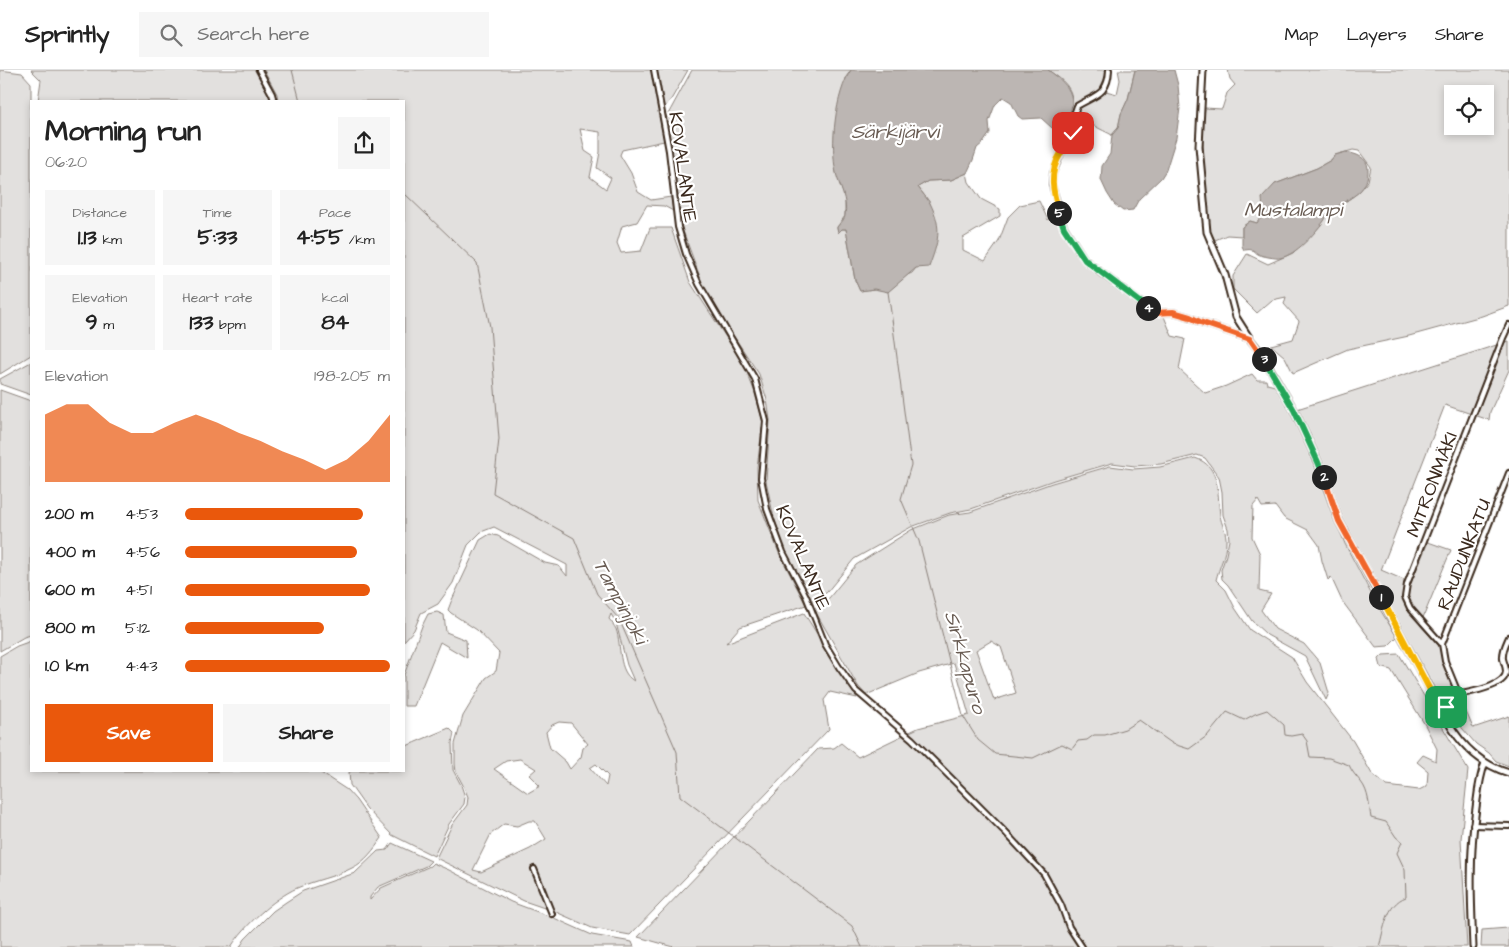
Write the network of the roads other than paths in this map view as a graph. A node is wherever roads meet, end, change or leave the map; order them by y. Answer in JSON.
{"nodes":[{"id":1,"x":259,"y":70,"type":"edge"},
{"id":2,"x":654,"y":70,"type":"edge"},
{"id":3,"x":1109,"y":70,"type":"edge"},
{"id":4,"x":1203,"y":70,"type":"edge"},
{"id":5,"x":274,"y":100,"type":"edge"},
{"id":6,"x":1509,"y":325,"type":"edge"},
{"id":7,"x":1250,"y":339,"type":"junction"},
{"id":8,"x":1509,"y":473,"type":"edge"},
{"id":9,"x":1509,"y":637,"type":"edge"},
{"id":10,"x":1442,"y":644,"type":"junction"},
{"id":11,"x":1508,"y":672,"type":"edge"},
{"id":12,"x":1456,"y":695,"type":"junction"},
{"id":13,"x":1440,"y":709,"type":"junction"},
{"id":14,"x":1485,"y":763,"type":"junction"},
{"id":15,"x":1509,"y":774,"type":"edge"},
{"id":16,"x":1473,"y":825,"type":"junction"},
{"id":17,"x":1509,"y":826,"type":"edge"},
{"id":18,"x":534,"y":869,"type":"dead end"},
{"id":19,"x":552,"y":914,"type":"dead end"},
{"id":20,"x":1082,"y":947,"type":"edge"},
{"id":21,"x":1473,"y":947,"type":"edge"}],
"edges":[{"from":1,"to":5,"type":"street"},
{"from":2,"to":20,"type":"street","name":"KOVALANTIE"},
{"from":3,"to":7,"type":"street"},
{"from":4,"to":7,"type":"street"},
{"from":6,"to":10,"type":"street","name":"MITRONMÄKI"},
{"from":7,"to":13,"type":"street"},
{"from":8,"to":10,"type":"street","name":"RAUDUNKATU"},
{"from":9,"to":11,"type":"street"},
{"from":10,"to":12,"type":"street"},
{"from":11,"to":12,"type":"street"},
{"from":12,"to":13,"type":"street"},
{"from":13,"to":14,"type":"street"},
{"from":14,"to":15,"type":"street"},
{"from":14,"to":16,"type":"street"},
{"from":16,"to":17,"type":"street"},
{"from":16,"to":21,"type":"street"},
{"from":18,"to":19,"type":"street"}]}
